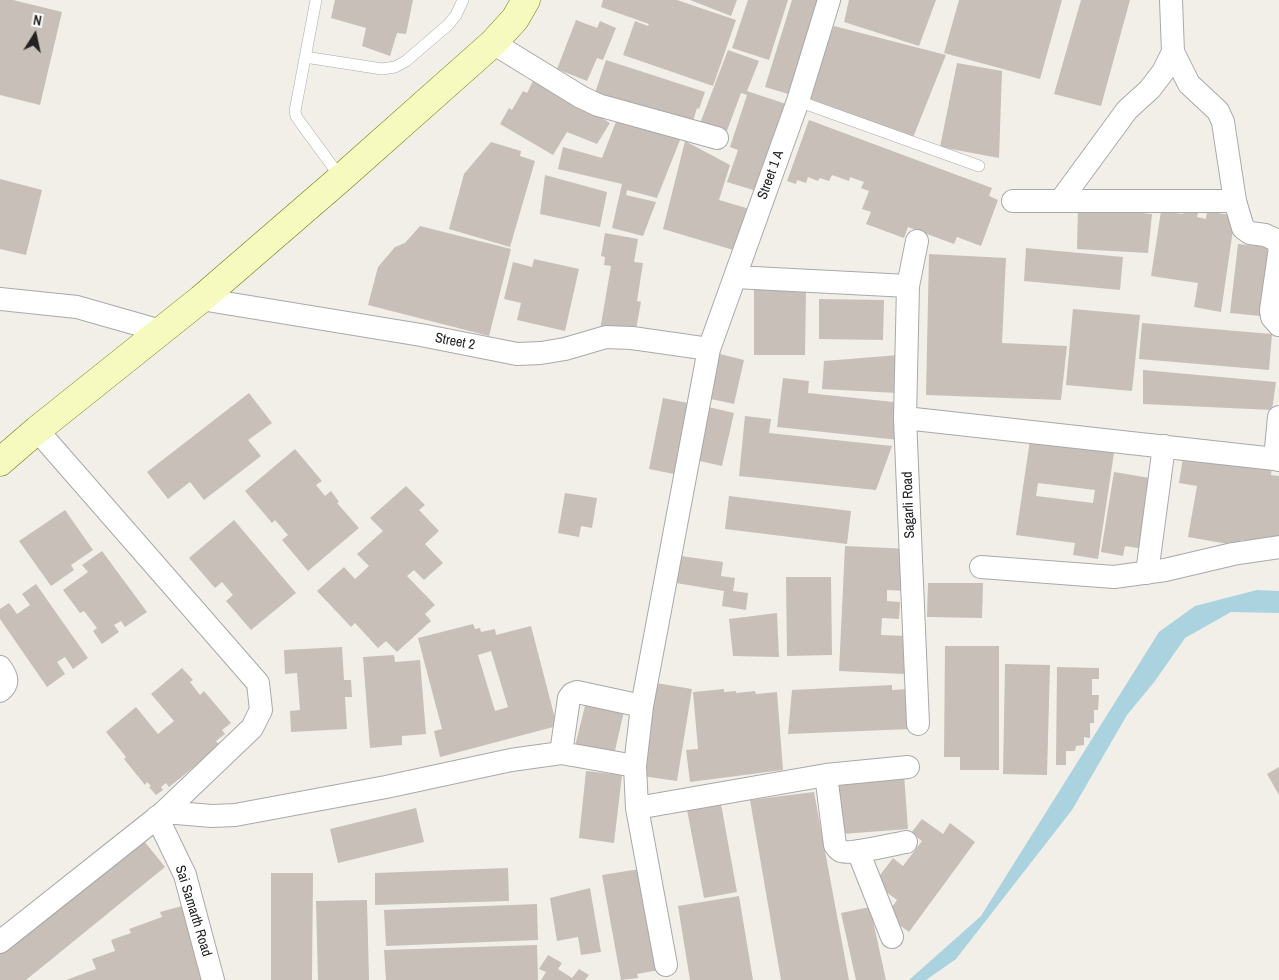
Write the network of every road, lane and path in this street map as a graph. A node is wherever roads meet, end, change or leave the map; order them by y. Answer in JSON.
{"nodes":[{"id":1,"x":316,"y":0,"type":"edge"},
{"id":2,"x":463,"y":0,"type":"edge"},
{"id":3,"x":526,"y":0,"type":"edge"},
{"id":4,"x":829,"y":0,"type":"edge"},
{"id":5,"x":1171,"y":0,"type":"edge"},
{"id":6,"x":493,"y":43,"type":"junction"},
{"id":7,"x":1173,"y":52,"type":"junction"},
{"id":8,"x":305,"y":57,"type":"junction"},
{"id":9,"x":798,"y":101,"type":"junction"},
{"id":10,"x":717,"y":138,"type":"dead end"},
{"id":11,"x":979,"y":166,"type":"dead end"},
{"id":12,"x":341,"y":178,"type":"junction"},
{"id":13,"x":1061,"y":200,"type":"junction"},
{"id":14,"x":1013,"y":201,"type":"dead end"},
{"id":15,"x":1235,"y":201,"type":"junction"},
{"id":16,"x":917,"y":241,"type":"dead end"},
{"id":17,"x":1279,"y":246,"type":"edge"},
{"id":18,"x":1279,"y":254,"type":"edge"},
{"id":19,"x":735,"y":277,"type":"junction"},
{"id":20,"x":908,"y":286,"type":"junction"},
{"id":21,"x":0,"y":299,"type":"edge"},
{"id":22,"x":201,"y":299,"type":"junction"},
{"id":23,"x":1279,"y":325,"type":"edge"},
{"id":24,"x":161,"y":331,"type":"junction"},
{"id":25,"x":709,"y":349,"type":"junction"},
{"id":26,"x":1279,"y":417,"type":"edge"},
{"id":27,"x":905,"y":418,"type":"junction"},
{"id":28,"x":37,"y":430,"type":"junction"},
{"id":29,"x":1164,"y":446,"type":"junction"},
{"id":30,"x":1277,"y":459,"type":"edge"},
{"id":31,"x":0,"y":462,"type":"edge"},
{"id":32,"x":1279,"y":547,"type":"edge"},
{"id":33,"x":982,"y":567,"type":"dead end"},
{"id":34,"x":1147,"y":572,"type":"junction"},
{"id":35,"x":0,"y":667,"type":"edge"},
{"id":36,"x":0,"y":691,"type":"edge"},
{"id":37,"x":642,"y":706,"type":"junction"},
{"id":38,"x":918,"y":724,"type":"dead end"},
{"id":39,"x":561,"y":753,"type":"junction"},
{"id":40,"x":634,"y":766,"type":"junction"},
{"id":41,"x":908,"y":767,"type":"dead end"},
{"id":42,"x":826,"y":775,"type":"junction"},
{"id":43,"x":637,"y":808,"type":"junction"},
{"id":44,"x":160,"y":814,"type":"junction"},
{"id":45,"x":906,"y":842,"type":"dead end"},
{"id":46,"x":858,"y":851,"type":"junction"},
{"id":47,"x":892,"y":937,"type":"dead end"},
{"id":48,"x":0,"y":942,"type":"edge"},
{"id":49,"x":667,"y":969,"type":"dead end"},
{"id":50,"x":213,"y":980,"type":"edge"}],
"edges":[{"from":1,"to":8,"type":"lane"},
{"from":2,"to":8,"type":"lane"},
{"from":3,"to":6,"type":"street"},
{"from":4,"to":9,"type":"street","name":"Street 1 A"},
{"from":5,"to":7,"type":"street"},
{"from":6,"to":10,"type":"street"},
{"from":6,"to":12,"type":"street"},
{"from":7,"to":13,"type":"street"},
{"from":7,"to":15,"type":"street"},
{"from":8,"to":12,"type":"lane"},
{"from":9,"to":11,"type":"lane"},
{"from":9,"to":19,"type":"street","name":"Street 1 A"},
{"from":12,"to":22,"type":"street"},
{"from":13,"to":14,"type":"street"},
{"from":13,"to":15,"type":"street"},
{"from":15,"to":17,"type":"street"},
{"from":16,"to":20,"type":"street","name":"Sagarli Road"},
{"from":18,"to":23,"type":"street"},
{"from":19,"to":20,"type":"street"},
{"from":19,"to":25,"type":"street","name":"Street 1 A"},
{"from":20,"to":27,"type":"street","name":"Sagarli Road"},
{"from":21,"to":24,"type":"street"},
{"from":22,"to":24,"type":"street"},
{"from":22,"to":25,"type":"street","name":"Street 2"},
{"from":24,"to":28,"type":"street"},
{"from":25,"to":37,"type":"street","name":"Street 1 A"},
{"from":26,"to":30,"type":"street"},
{"from":27,"to":29,"type":"street"},
{"from":27,"to":38,"type":"street","name":"Sagarli Road"},
{"from":28,"to":31,"type":"street"},
{"from":28,"to":44,"type":"street"},
{"from":29,"to":30,"type":"street"},
{"from":29,"to":34,"type":"street"},
{"from":32,"to":34,"type":"street"},
{"from":33,"to":34,"type":"street"},
{"from":35,"to":36,"type":"street"},
{"from":37,"to":39,"type":"street"},
{"from":37,"to":40,"type":"street","name":"Street 1 A"},
{"from":39,"to":40,"type":"street"},
{"from":39,"to":44,"type":"street"},
{"from":40,"to":43,"type":"street","name":"Street 1 A"},
{"from":41,"to":42,"type":"street"},
{"from":42,"to":43,"type":"street"},
{"from":42,"to":46,"type":"street"},
{"from":43,"to":49,"type":"street","name":"Street 1 A"},
{"from":44,"to":48,"type":"street"},
{"from":44,"to":50,"type":"street","name":"Sai Samarth Road"},
{"from":45,"to":46,"type":"street"},
{"from":46,"to":47,"type":"street"}]}
